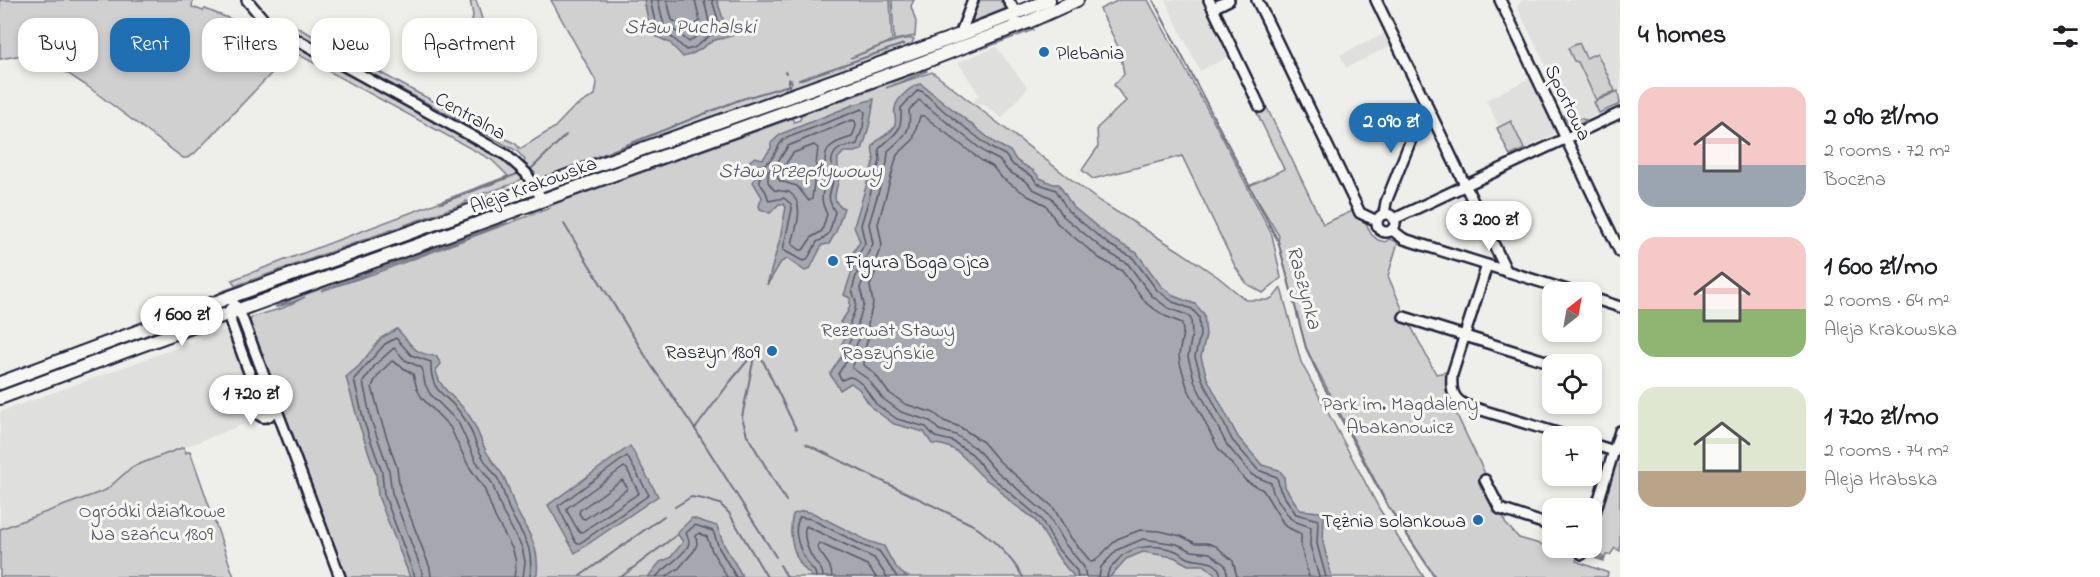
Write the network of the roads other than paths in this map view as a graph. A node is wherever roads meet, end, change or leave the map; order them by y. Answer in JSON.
{"nodes":[{"id":1,"x":247,"y":0,"type":"edge"},
{"id":2,"x":973,"y":0,"type":"edge"},
{"id":3,"x":1008,"y":0,"type":"edge"},
{"id":4,"x":1049,"y":0,"type":"edge"},
{"id":5,"x":1077,"y":0,"type":"edge"},
{"id":6,"x":1229,"y":0,"type":"edge"},
{"id":7,"x":1257,"y":0,"type":"edge"},
{"id":8,"x":1376,"y":0,"type":"edge"},
{"id":9,"x":1500,"y":0,"type":"edge"},
{"id":10,"x":1211,"y":4,"type":"edge"},
{"id":11,"x":1015,"y":21,"type":"junction"},
{"id":12,"x":960,"y":35,"type":"junction"},
{"id":13,"x":1426,"y":102,"type":"junction"},
{"id":14,"x":1260,"y":107,"type":"dead end"},
{"id":15,"x":1620,"y":113,"type":"edge"},
{"id":16,"x":1566,"y":138,"type":"junction"},
{"id":17,"x":1466,"y":186,"type":"junction"},
{"id":18,"x":535,"y":189,"type":"junction"},
{"id":19,"x":543,"y":201,"type":"junction"},
{"id":20,"x":1380,"y":218,"type":"junction"},
{"id":21,"x":1394,"y":219,"type":"junction"},
{"id":22,"x":1392,"y":230,"type":"junction"},
{"id":23,"x":1620,"y":252,"type":"edge"},
{"id":24,"x":1487,"y":265,"type":"junction"},
{"id":25,"x":1507,"y":272,"type":"junction"},
{"id":26,"x":1542,"y":283,"type":"edge"},
{"id":27,"x":230,"y":297,"type":"junction"},
{"id":28,"x":1602,"y":301,"type":"edge"},
{"id":29,"x":217,"y":303,"type":"junction"},
{"id":30,"x":1620,"y":307,"type":"edge"},
{"id":31,"x":235,"y":313,"type":"junction"},
{"id":32,"x":1404,"y":317,"type":"dead end"},
{"id":33,"x":212,"y":320,"type":"junction"},
{"id":34,"x":1464,"y":337,"type":"junction"},
{"id":35,"x":1542,"y":360,"type":"edge"},
{"id":36,"x":0,"y":383,"type":"edge"},
{"id":37,"x":258,"y":397,"type":"junction"},
{"id":38,"x":271,"y":397,"type":"junction"},
{"id":39,"x":0,"y":398,"type":"edge"},
{"id":40,"x":275,"y":408,"type":"junction"},
{"id":41,"x":268,"y":416,"type":"junction"},
{"id":42,"x":284,"y":428,"type":"junction"},
{"id":43,"x":1542,"y":428,"type":"edge"},
{"id":44,"x":1620,"y":431,"type":"edge"},
{"id":45,"x":1602,"y":447,"type":"edge"},
{"id":46,"x":1614,"y":451,"type":"junction"},
{"id":47,"x":1485,"y":480,"type":"dead end"},
{"id":48,"x":1599,"y":498,"type":"edge"},
{"id":49,"x":1542,"y":523,"type":"edge"},
{"id":50,"x":340,"y":577,"type":"edge"}],
"edges":[{"from":1,"to":18,"type":"street","name":"Centralna"},
{"from":2,"to":12,"type":"street"},
{"from":3,"to":11,"type":"street"},
{"from":4,"to":11,"type":"main road","name":"Aleja Krakowska"},
{"from":5,"to":11,"type":"main road","name":"Aleja Krakowska"},
{"from":6,"to":10,"type":"street"},
{"from":7,"to":20,"type":"street"},
{"from":8,"to":13,"type":"street"},
{"from":9,"to":16,"type":"street","name":"Sportowa"},
{"from":10,"to":14,"type":"street"},
{"from":11,"to":12,"type":"main road","name":"Aleja Krakowska"},
{"from":11,"to":19,"type":"main road","name":"Aleja Krakowska"},
{"from":12,"to":18,"type":"main road","name":"Aleja Krakowska"},
{"from":13,"to":17,"type":"street"},
{"from":13,"to":20,"type":"street"},
{"from":15,"to":16,"type":"street"},
{"from":16,"to":17,"type":"street"},
{"from":16,"to":23,"type":"street","name":"Sportowa"},
{"from":17,"to":21,"type":"street"},
{"from":17,"to":25,"type":"street"},
{"from":18,"to":19,"type":"street","name":"Centralna"},
{"from":18,"to":27,"type":"main road","name":"Aleja Krakowska"},
{"from":19,"to":31,"type":"main road","name":"Aleja Krakowska"},
{"from":20,"to":21,"type":"street"},
{"from":20,"to":22,"type":"street"},
{"from":21,"to":22,"type":"street"},
{"from":22,"to":24,"type":"street"},
{"from":24,"to":25,"type":"street"},
{"from":24,"to":34,"type":"street"},
{"from":25,"to":26,"type":"street"},
{"from":27,"to":29,"type":"main road","name":"Aleja Krakowska"},
{"from":27,"to":31,"type":"street"},
{"from":28,"to":30,"type":"street"},
{"from":29,"to":33,"type":"main road"},
{"from":29,"to":36,"type":"main road","name":"Aleja Krakowska"},
{"from":31,"to":33,"type":"main road","name":"Aleja Krakowska"},
{"from":31,"to":37,"type":"street"},
{"from":31,"to":38,"type":"street"},
{"from":32,"to":34,"type":"street"},
{"from":33,"to":39,"type":"main road","name":"Aleja Krakowska"},
{"from":34,"to":35,"type":"street"},
{"from":34,"to":43,"type":"street"},
{"from":37,"to":38,"type":"street"},
{"from":37,"to":41,"type":"street"},
{"from":38,"to":40,"type":"street"},
{"from":40,"to":41,"type":"street"},
{"from":40,"to":42,"type":"street"},
{"from":41,"to":42,"type":"street"},
{"from":42,"to":50,"type":"street"},
{"from":44,"to":46,"type":"street"},
{"from":45,"to":46,"type":"street"},
{"from":46,"to":48,"type":"street"},
{"from":47,"to":49,"type":"street"}]}
